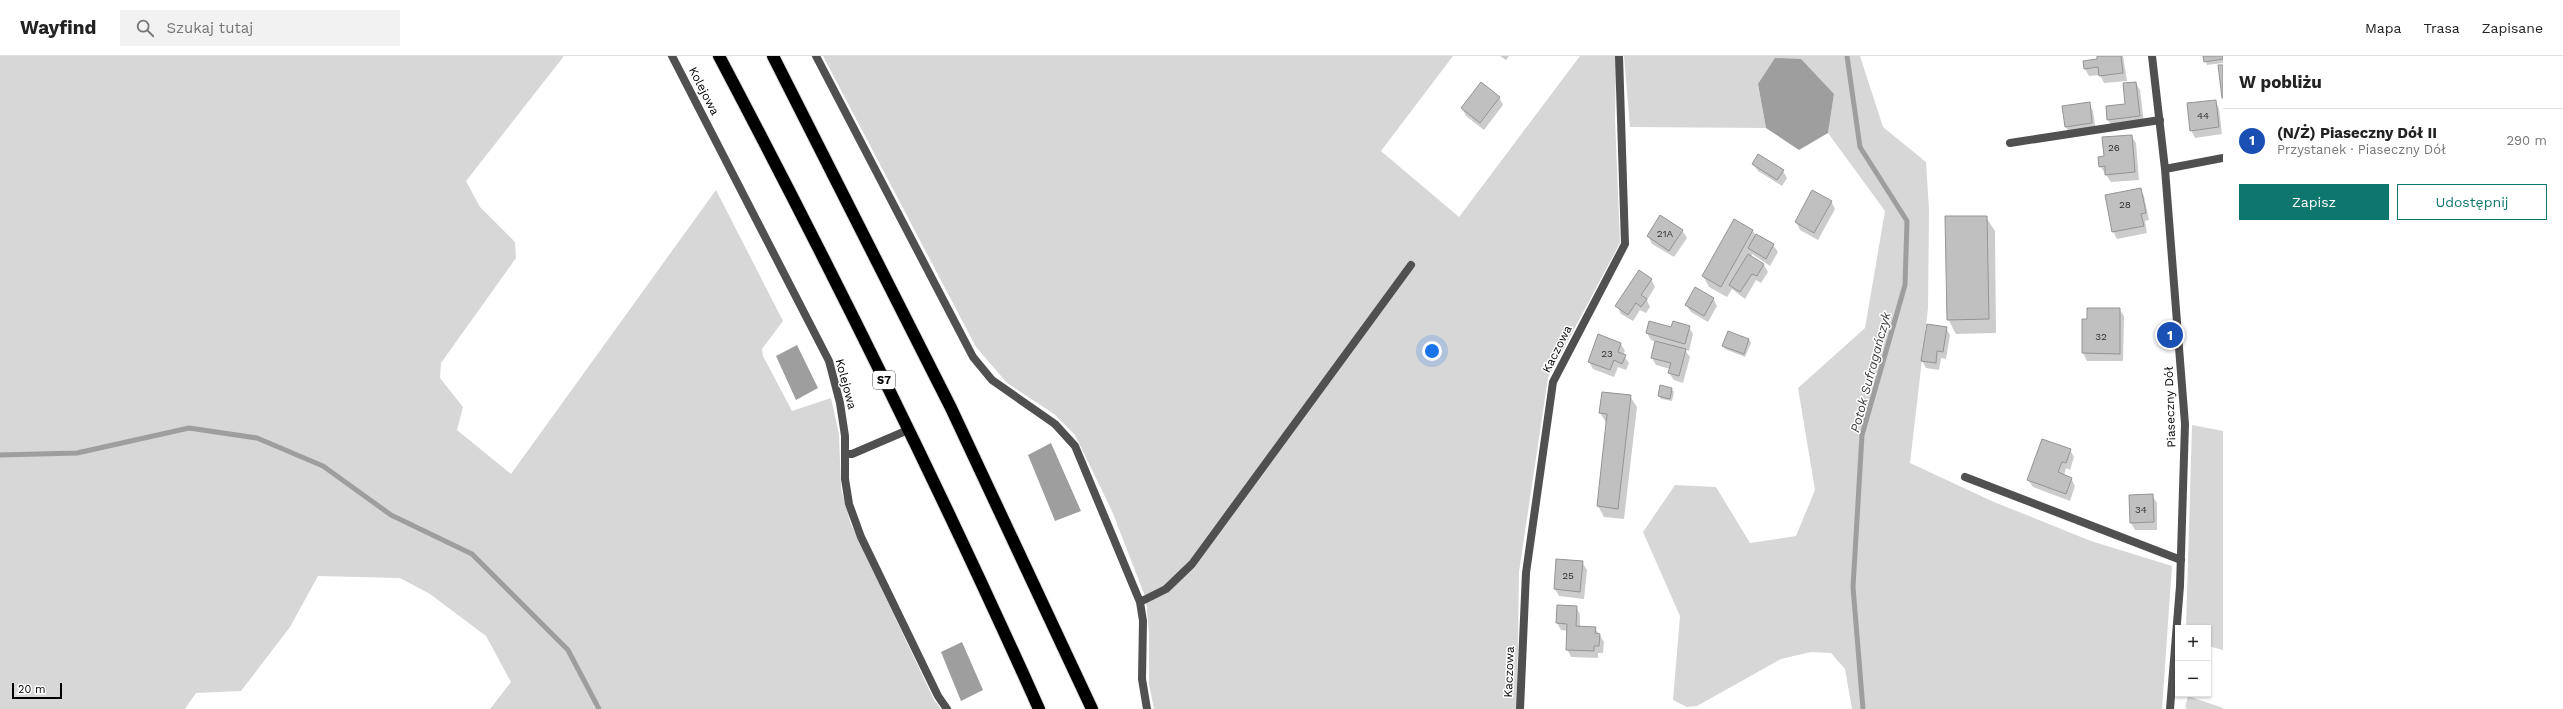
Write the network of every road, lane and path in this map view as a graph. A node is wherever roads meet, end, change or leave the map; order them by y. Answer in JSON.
{"nodes":[{"id":1,"x":672,"y":56,"type":"edge"},
{"id":2,"x":719,"y":56,"type":"edge"},
{"id":3,"x":773,"y":56,"type":"edge"},
{"id":4,"x":816,"y":56,"type":"edge"},
{"id":5,"x":1619,"y":56,"type":"edge"},
{"id":6,"x":2152,"y":56,"type":"edge"},
{"id":7,"x":2160,"y":120,"type":"junction"},
{"id":8,"x":2010,"y":143,"type":"dead end"},
{"id":9,"x":2223,"y":158,"type":"edge"},
{"id":10,"x":2165,"y":169,"type":"junction"},
{"id":11,"x":1411,"y":265,"type":"dead end"},
{"id":12,"x":908,"y":430,"type":"junction"},
{"id":13,"x":845,"y":454,"type":"junction"},
{"id":14,"x":1965,"y":476,"type":"dead end"},
{"id":15,"x":2180,"y":560,"type":"junction"},
{"id":16,"x":1140,"y":602,"type":"junction"},
{"id":17,"x":947,"y":709,"type":"edge"},
{"id":18,"x":1039,"y":709,"type":"edge"},
{"id":19,"x":1092,"y":709,"type":"edge"},
{"id":20,"x":1146,"y":709,"type":"edge"},
{"id":21,"x":1520,"y":709,"type":"edge"},
{"id":22,"x":2170,"y":709,"type":"edge"}],
"edges":[{"from":1,"to":13,"type":"street","name":"Kolejowa"},
{"from":2,"to":12,"type":"highway","number":"S7"},
{"from":3,"to":19,"type":"highway"},
{"from":4,"to":16,"type":"street"},
{"from":5,"to":21,"type":"street","name":"Kaczowa"},
{"from":6,"to":7,"type":"street","name":"Piaseczny Dół"},
{"from":7,"to":8,"type":"street"},
{"from":7,"to":10,"type":"street","name":"Piaseczny Dół"},
{"from":9,"to":10,"type":"street"},
{"from":10,"to":15,"type":"street","name":"Piaseczny Dół"},
{"from":11,"to":16,"type":"street"},
{"from":12,"to":13,"type":"street"},
{"from":12,"to":18,"type":"highway","number":"S7"},
{"from":13,"to":17,"type":"street","name":"Kolejowa"},
{"from":14,"to":15,"type":"street"},
{"from":15,"to":22,"type":"street","name":"Piaseczny Dół"},
{"from":16,"to":20,"type":"street"}]}
